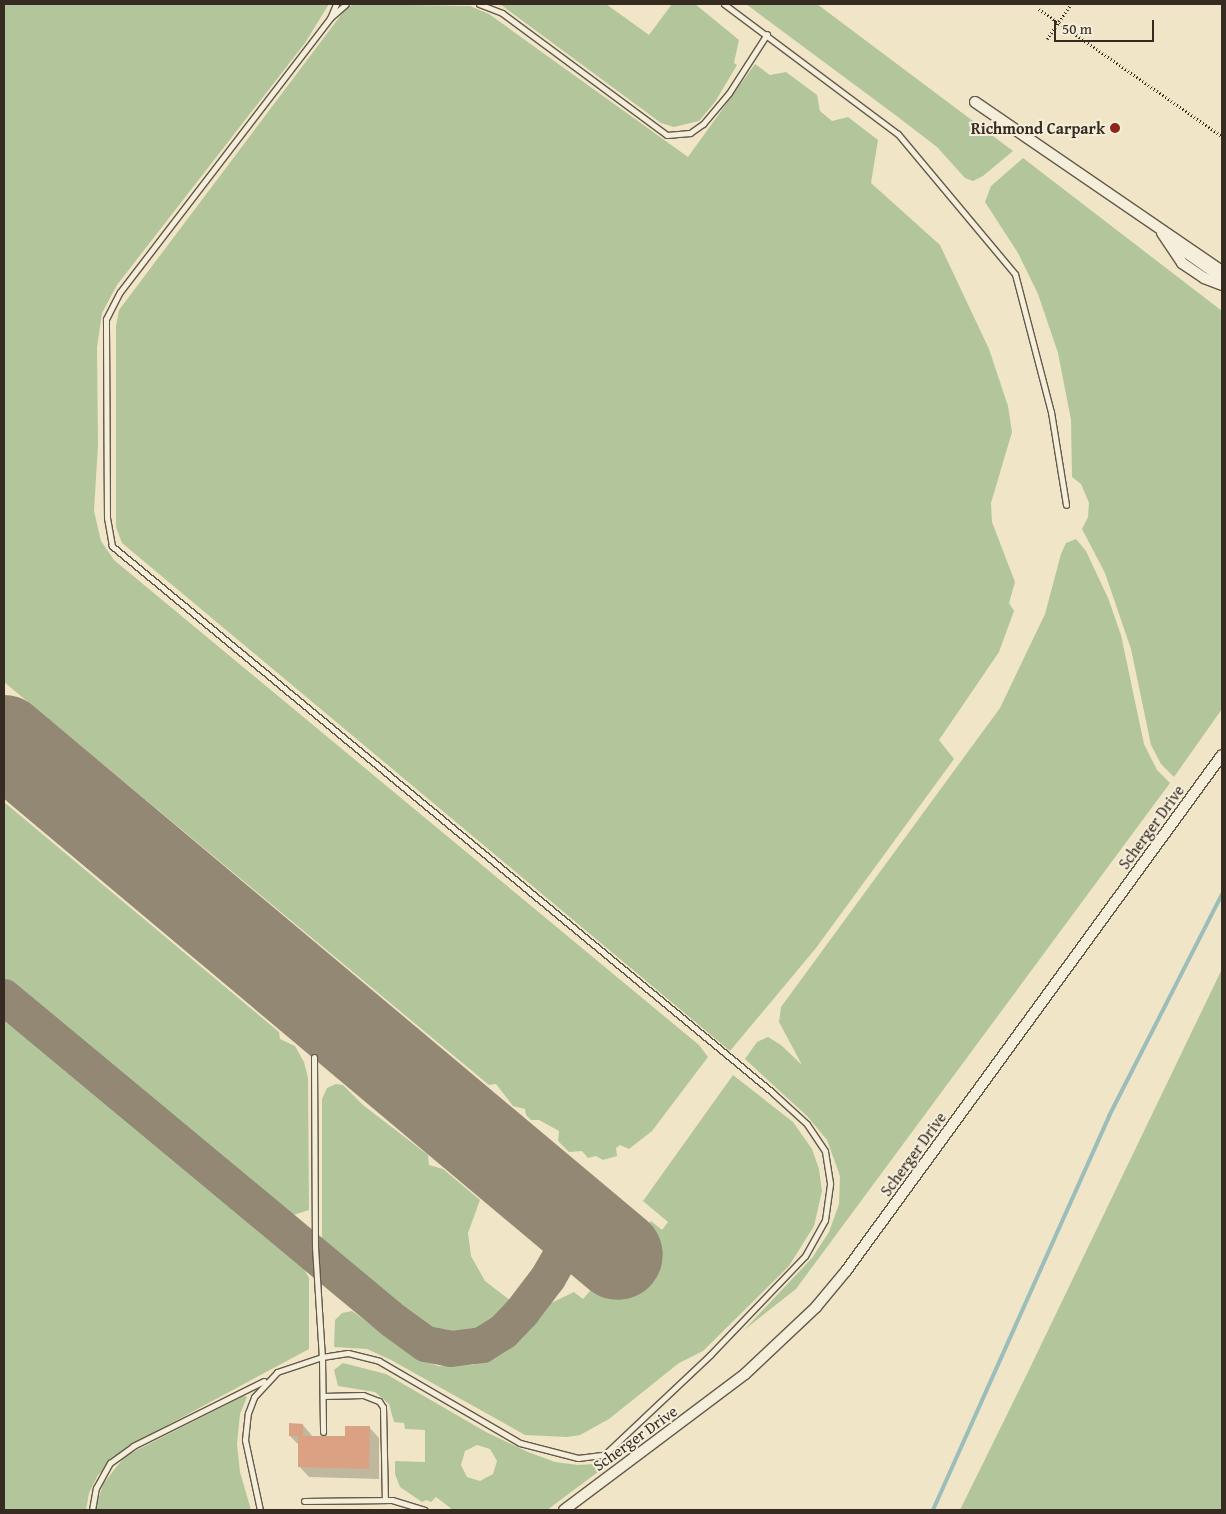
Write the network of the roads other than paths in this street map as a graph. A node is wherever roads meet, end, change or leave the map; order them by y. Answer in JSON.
{"nodes":[{"id":1,"x":336,"y":4,"type":"edge"},
{"id":2,"x":346,"y":4,"type":"edge"},
{"id":3,"x":479,"y":4,"type":"edge"},
{"id":4,"x":724,"y":4,"type":"edge"},
{"id":5,"x":330,"y":18,"type":"junction"},
{"id":6,"x":767,"y":34,"type":"junction"},
{"id":7,"x":975,"y":102,"type":"dead end"},
{"id":8,"x":1162,"y":232,"type":"junction"},
{"id":9,"x":1222,"y":271,"type":"edge"},
{"id":10,"x":1222,"y":278,"type":"edge"},
{"id":11,"x":1222,"y":284,"type":"edge"},
{"id":12,"x":1066,"y":505,"type":"dead end"},
{"id":13,"x":1222,"y":755,"type":"edge"},
{"id":14,"x":314,"y":1057,"type":"dead end"},
{"id":15,"x":322,"y":1356,"type":"junction"},
{"id":16,"x":267,"y":1380,"type":"junction"},
{"id":17,"x":323,"y":1396,"type":"junction"},
{"id":18,"x":323,"y":1432,"type":"dead end"},
{"id":19,"x":304,"y":1500,"type":"dead end"},
{"id":20,"x":385,"y":1500,"type":"junction"},
{"id":21,"x":92,"y":1510,"type":"edge"},
{"id":22,"x":260,"y":1510,"type":"edge"},
{"id":23,"x":424,"y":1510,"type":"edge"},
{"id":24,"x":564,"y":1510,"type":"edge"}],
"edges":[{"from":1,"to":5,"type":"lane"},
{"from":2,"to":5,"type":"lane"},
{"from":3,"to":6,"type":"lane"},
{"from":4,"to":6,"type":"lane"},
{"from":5,"to":15,"type":"lane"},
{"from":6,"to":12,"type":"lane"},
{"from":7,"to":8,"type":"street"},
{"from":8,"to":9,"type":"street"},
{"from":8,"to":10,"type":"street"},
{"from":8,"to":11,"type":"street"},
{"from":13,"to":24,"type":"street","name":"Scherger Drive"},
{"from":14,"to":15,"type":"lane"},
{"from":15,"to":16,"type":"lane"},
{"from":15,"to":17,"type":"lane"},
{"from":16,"to":21,"type":"lane"},
{"from":16,"to":22,"type":"lane"},
{"from":17,"to":18,"type":"lane"},
{"from":17,"to":20,"type":"lane"},
{"from":19,"to":20,"type":"lane"},
{"from":20,"to":23,"type":"lane"}]}
